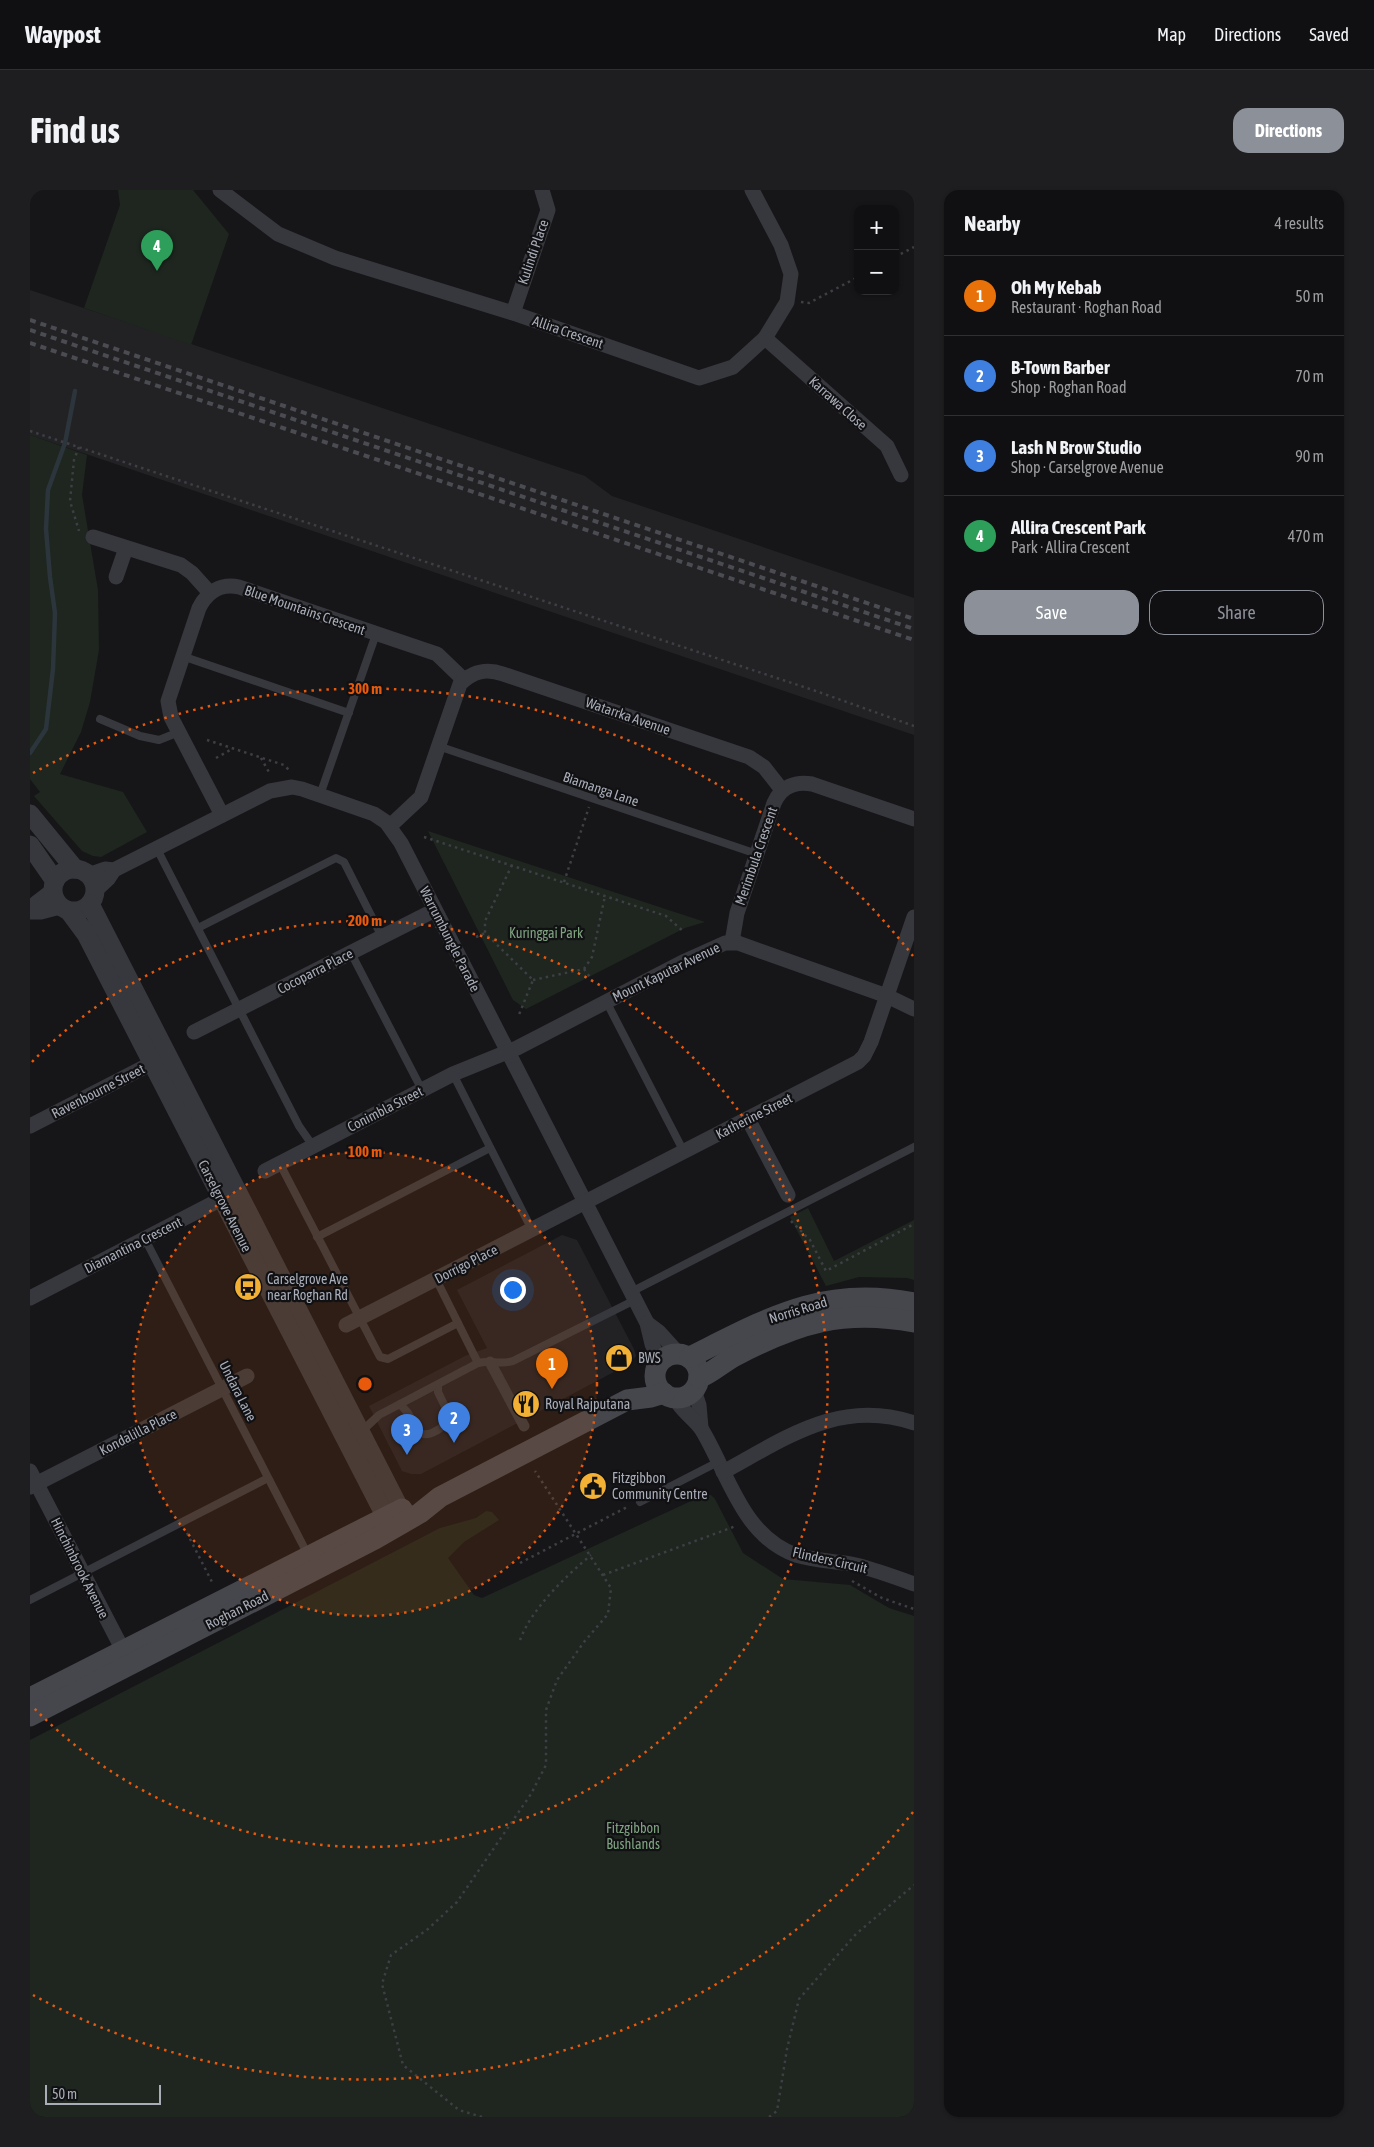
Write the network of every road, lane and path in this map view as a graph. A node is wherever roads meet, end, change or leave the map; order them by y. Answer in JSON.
{"nodes":[{"id":1,"x":220,"y":190,"type":"edge"},
{"id":2,"x":542,"y":190,"type":"edge"},
{"id":3,"x":752,"y":190,"type":"edge"},
{"id":4,"x":914,"y":247,"type":"edge"},
{"id":5,"x":899,"y":255,"type":"edge"},
{"id":6,"x":854,"y":279,"type":"edge"},
{"id":7,"x":787,"y":302,"type":"junction"},
{"id":8,"x":513,"y":313,"type":"junction"},
{"id":9,"x":765,"y":338,"type":"junction"},
{"id":10,"x":30,"y":431,"type":"edge"},
{"id":11,"x":79,"y":448,"type":"junction"},
{"id":12,"x":901,"y":475,"type":"dead end"},
{"id":13,"x":96,"y":537,"type":"joint"},
{"id":14,"x":126,"y":548,"type":"junction"},
{"id":15,"x":116,"y":577,"type":"dead end"},
{"id":16,"x":210,"y":593,"type":"junction"},
{"id":17,"x":376,"y":634,"type":"junction"},
{"id":18,"x":182,"y":656,"type":"junction"},
{"id":19,"x":464,"y":680,"type":"junction"},
{"id":20,"x":349,"y":713,"type":"junction"},
{"id":21,"x":100,"y":719,"type":"dead end"},
{"id":22,"x":914,"y":726,"type":"edge"},
{"id":23,"x":179,"y":732,"type":"junction"},
{"id":24,"x":207,"y":740,"type":"dead end"},
{"id":25,"x":438,"y":746,"type":"junction"},
{"id":26,"x":233,"y":749,"type":"junction"},
{"id":27,"x":216,"y":758,"type":"dead end"},
{"id":28,"x":261,"y":758,"type":"junction"},
{"id":29,"x":289,"y":770,"type":"dead end"},
{"id":30,"x":270,"y":774,"type":"dead end"},
{"id":31,"x":782,"y":790,"type":"junction"},
{"id":32,"x":320,"y":795,"type":"junction"},
{"id":33,"x":592,"y":799,"type":"junction"},
{"id":34,"x":30,"y":814,"type":"edge"},
{"id":35,"x":222,"y":815,"type":"junction"},
{"id":36,"x":914,"y":819,"type":"edge"},
{"id":37,"x":390,"y":826,"type":"junction"},
{"id":38,"x":424,"y":837,"type":"dead end"},
{"id":39,"x":30,"y":845,"type":"edge"},
{"id":40,"x":157,"y":849,"type":"junction"},
{"id":41,"x":757,"y":854,"type":"junction"},
{"id":42,"x":512,"y":865,"type":"junction"},
{"id":43,"x":564,"y":882,"type":"junction"},
{"id":44,"x":87,"y":885,"type":"junction"},
{"id":45,"x":605,"y":896,"type":"junction"},
{"id":46,"x":59,"y":897,"type":"junction"},
{"id":47,"x":435,"y":910,"type":"junction"},
{"id":48,"x":31,"y":911,"type":"edge"},
{"id":49,"x":914,"y":917,"type":"edge"},
{"id":50,"x":198,"y":928,"type":"junction"},
{"id":51,"x":684,"y":932,"type":"dead end"},
{"id":52,"x":485,"y":933,"type":"junction"},
{"id":53,"x":382,"y":937,"type":"junction"},
{"id":54,"x":476,"y":937,"type":"dead end"},
{"id":55,"x":732,"y":942,"type":"junction"},
{"id":56,"x":351,"y":952,"type":"junction"},
{"id":57,"x":584,"y":969,"type":"junction"},
{"id":58,"x":533,"y":980,"type":"junction"},
{"id":59,"x":592,"y":980,"type":"dead end"},
{"id":60,"x":887,"y":996,"type":"junction"},
{"id":61,"x":606,"y":1001,"type":"junction"},
{"id":62,"x":914,"y":1008,"type":"edge"},
{"id":63,"x":240,"y":1009,"type":"junction"},
{"id":64,"x":518,"y":1018,"type":"dead end"},
{"id":65,"x":194,"y":1032,"type":"dead end"},
{"id":66,"x":508,"y":1052,"type":"junction"},
{"id":67,"x":159,"y":1060,"type":"junction"},
{"id":68,"x":453,"y":1074,"type":"junction"},
{"id":69,"x":422,"y":1090,"type":"junction"},
{"id":70,"x":748,"y":1119,"type":"junction"},
{"id":71,"x":30,"y":1126,"type":"edge"},
{"id":72,"x":313,"y":1146,"type":"junction"},
{"id":73,"x":914,"y":1147,"type":"edge"},
{"id":74,"x":490,"y":1148,"type":"junction"},
{"id":75,"x":684,"y":1152,"type":"junction"},
{"id":76,"x":280,"y":1164,"type":"junction"},
{"id":77,"x":265,"y":1171,"type":"dead end"},
{"id":78,"x":229,"y":1195,"type":"junction"},
{"id":79,"x":791,"y":1201,"type":"junction"},
{"id":80,"x":586,"y":1202,"type":"junction"},
{"id":81,"x":788,"y":1218,"type":"dead end"},
{"id":82,"x":914,"y":1224,"type":"edge"},
{"id":83,"x":532,"y":1230,"type":"junction"},
{"id":84,"x":317,"y":1237,"type":"junction"},
{"id":85,"x":145,"y":1239,"type":"junction"},
{"id":86,"x":436,"y":1279,"type":"junction"},
{"id":87,"x":633,"y":1296,"type":"junction"},
{"id":88,"x":30,"y":1298,"type":"edge"},
{"id":89,"x":914,"y":1303,"type":"edge"},
{"id":90,"x":353,"y":1322,"type":"junction"},
{"id":91,"x":914,"y":1322,"type":"edge"},
{"id":92,"x":458,"y":1323,"type":"junction"},
{"id":93,"x":647,"y":1323,"type":"junction"},
{"id":94,"x":684,"y":1356,"type":"junction"},
{"id":95,"x":490,"y":1362,"type":"junction"},
{"id":96,"x":478,"y":1363,"type":"junction"},
{"id":97,"x":657,"y":1368,"type":"junction"},
{"id":98,"x":247,"y":1376,"type":"dead end"},
{"id":99,"x":438,"y":1385,"type":"junction"},
{"id":100,"x":222,"y":1389,"type":"junction"},
{"id":101,"x":683,"y":1390,"type":"junction"},
{"id":102,"x":627,"y":1400,"type":"junction"},
{"id":103,"x":400,"y":1404,"type":"junction"},
{"id":104,"x":914,"y":1423,"type":"edge"},
{"id":105,"x":524,"y":1426,"type":"dead end"},
{"id":106,"x":360,"y":1433,"type":"junction"},
{"id":107,"x":721,"y":1467,"type":"junction"},
{"id":108,"x":535,"y":1471,"type":"dead end"},
{"id":109,"x":268,"y":1478,"type":"junction"},
{"id":110,"x":32,"y":1481,"type":"edge"},
{"id":111,"x":636,"y":1503,"type":"joint"},
{"id":112,"x":396,"y":1519,"type":"junction"},
{"id":113,"x":182,"y":1522,"type":"junction"},
{"id":114,"x":736,"y":1526,"type":"dead end"},
{"id":115,"x":308,"y":1555,"type":"junction"},
{"id":116,"x":591,"y":1555,"type":"junction"},
{"id":117,"x":520,"y":1563,"type":"dead end"},
{"id":118,"x":83,"y":1573,"type":"junction"},
{"id":119,"x":603,"y":1575,"type":"junction"},
{"id":120,"x":213,"y":1584,"type":"dead end"},
{"id":121,"x":914,"y":1584,"type":"edge"},
{"id":122,"x":30,"y":1600,"type":"edge"},
{"id":123,"x":520,"y":1640,"type":"dead end"},
{"id":124,"x":126,"y":1658,"type":"junction"},
{"id":125,"x":30,"y":1698,"type":"edge"},
{"id":126,"x":30,"y":1716,"type":"edge"},
{"id":127,"x":914,"y":1885,"type":"edge"},
{"id":128,"x":482,"y":2117,"type":"edge"},
{"id":129,"x":769,"y":2117,"type":"edge"}],
"edges":[{"from":1,"to":8,"type":"street","name":"Allira Crescent"},
{"from":2,"to":8,"type":"street","name":"Kulindi Place"},
{"from":3,"to":7,"type":"street","name":"Allira Crescent"},
{"from":4,"to":5,"type":"path"},
{"from":6,"to":7,"type":"path"},
{"from":7,"to":9,"type":"street","name":"Allira Crescent"},
{"from":8,"to":9,"type":"street","name":"Allira Crescent"},
{"from":9,"to":12,"type":"street","name":"Karrawa Close"},
{"from":10,"to":11,"type":"path"},
{"from":11,"to":13,"type":"path"},
{"from":11,"to":22,"type":"path"},
{"from":13,"to":14,"type":"street"},
{"from":14,"to":15,"type":"street"},
{"from":14,"to":16,"type":"street"},
{"from":16,"to":17,"type":"street","name":"Blue Mountains Crescent"},
{"from":16,"to":18,"type":"street"},
{"from":17,"to":19,"type":"street","name":"Blue Mountains Crescent"},
{"from":17,"to":20,"type":"lane"},
{"from":18,"to":20,"type":"lane"},
{"from":18,"to":23,"type":"street"},
{"from":19,"to":25,"type":"street"},
{"from":19,"to":31,"type":"street","name":"Watarrka Avenue"},
{"from":20,"to":32,"type":"lane"},
{"from":21,"to":23,"type":"lane"},
{"from":23,"to":35,"type":"street"},
{"from":24,"to":26,"type":"path"},
{"from":25,"to":33,"type":"lane","name":"Biamanga Lane"},
{"from":25,"to":37,"type":"street"},
{"from":26,"to":27,"type":"path"},
{"from":26,"to":28,"type":"path"},
{"from":28,"to":29,"type":"path"},
{"from":28,"to":30,"type":"path"},
{"from":31,"to":36,"type":"street","name":"Merimbula Crescent"},
{"from":31,"to":41,"type":"street","name":"Merimbula Crescent"},
{"from":32,"to":35,"type":"street","name":"Warrumbungle Parade"},
{"from":32,"to":37,"type":"street","name":"Warrumbungle Parade"},
{"from":33,"to":41,"type":"lane","name":"Biamanga Lane"},
{"from":33,"to":43,"type":"path"},
{"from":34,"to":44,"type":"street","name":"Carselgrove Avenue"},
{"from":35,"to":40,"type":"street","name":"Warrumbungle Parade"},
{"from":37,"to":47,"type":"street","name":"Warrumbungle Parade"},
{"from":38,"to":42,"type":"path"},
{"from":39,"to":46,"type":"street","name":"Carselgrove Avenue"},
{"from":40,"to":44,"type":"street","name":"Warrumbungle Parade"},
{"from":40,"to":50,"type":"lane"},
{"from":41,"to":55,"type":"street","name":"Merimbula Crescent"},
{"from":42,"to":43,"type":"path"},
{"from":42,"to":52,"type":"path"},
{"from":43,"to":45,"type":"path"},
{"from":44,"to":46,"type":"street"},
{"from":44,"to":46,"type":"street"},
{"from":44,"to":67,"type":"street","name":"Carselgrove Avenue"},
{"from":45,"to":51,"type":"path"},
{"from":45,"to":57,"type":"path"},
{"from":46,"to":48,"type":"street"},
{"from":46,"to":67,"type":"street","name":"Carselgrove Avenue"},
{"from":47,"to":53,"type":"street","name":"Cocoparra Place"},
{"from":47,"to":66,"type":"street","name":"Warrumbungle Parade"},
{"from":49,"to":60,"type":"street","name":"Katherine Street"},
{"from":50,"to":53,"type":"lane"},
{"from":50,"to":63,"type":"lane"},
{"from":52,"to":54,"type":"path"},
{"from":52,"to":58,"type":"path"},
{"from":53,"to":56,"type":"street","name":"Cocoparra Place"},
{"from":55,"to":60,"type":"street","name":"Mount Kaputar Avenue"},
{"from":55,"to":61,"type":"street","name":"Mount Kaputar Avenue"},
{"from":56,"to":63,"type":"street","name":"Cocoparra Place"},
{"from":56,"to":69,"type":"lane"},
{"from":57,"to":58,"type":"path"},
{"from":57,"to":59,"type":"path"},
{"from":58,"to":64,"type":"path"},
{"from":60,"to":62,"type":"street","name":"Mount Kaputar Avenue"},
{"from":60,"to":70,"type":"street","name":"Katherine Street"},
{"from":61,"to":66,"type":"street","name":"Mount Kaputar Avenue"},
{"from":61,"to":75,"type":"lane"},
{"from":63,"to":65,"type":"street","name":"Cocoparra Place"},
{"from":63,"to":72,"type":"lane"},
{"from":66,"to":68,"type":"street","name":"Conimbla Street"},
{"from":66,"to":80,"type":"street","name":"Warrumbungle Parade"},
{"from":67,"to":71,"type":"street","name":"Ravenbourne Street"},
{"from":67,"to":78,"type":"street","name":"Carselgrove Avenue"},
{"from":68,"to":69,"type":"street","name":"Conimbla Street"},
{"from":68,"to":74,"type":"lane"},
{"from":69,"to":72,"type":"street","name":"Conimbla Street"},
{"from":70,"to":75,"type":"street","name":"Katherine Street"},
{"from":70,"to":79,"type":"street"},
{"from":72,"to":76,"type":"street","name":"Conimbla Street"},
{"from":73,"to":79,"type":"lane"},
{"from":74,"to":83,"type":"lane"},
{"from":74,"to":84,"type":"lane"},
{"from":75,"to":80,"type":"street","name":"Katherine Street"},
{"from":76,"to":77,"type":"street","name":"Conimbla Street"},
{"from":76,"to":84,"type":"lane"},
{"from":78,"to":85,"type":"street","name":"Diamantina Crescent"},
{"from":78,"to":106,"type":"street","name":"Carselgrove Avenue"},
{"from":78,"to":112,"type":"street","name":"Carselgrove Avenue"},
{"from":79,"to":87,"type":"lane"},
{"from":80,"to":83,"type":"street","name":"Dorrigo Place"},
{"from":80,"to":87,"type":"street","name":"Warrumbungle Parade"},
{"from":81,"to":82,"type":"path"},
{"from":83,"to":86,"type":"street","name":"Dorrigo Place"},
{"from":84,"to":90,"type":"lane"},
{"from":85,"to":88,"type":"street","name":"Diamantina Crescent"},
{"from":85,"to":100,"type":"lane","name":"Undara Lane"},
{"from":86,"to":90,"type":"street","name":"Dorrigo Place"},
{"from":86,"to":92,"type":"lane"},
{"from":87,"to":93,"type":"street","name":"Warrumbungle Parade"},
{"from":87,"to":95,"type":"lane"},
{"from":89,"to":94,"type":"main road","name":"Norris Road"},
{"from":90,"to":92,"type":"lane"},
{"from":91,"to":101,"type":"main road","name":"Norris Road"},
{"from":92,"to":96,"type":"lane"},
{"from":93,"to":94,"type":"street","name":"Warrumbungle Parade"},
{"from":93,"to":97,"type":"street","name":"Warrumbungle Parade"},
{"from":94,"to":97,"type":"main road"},
{"from":94,"to":101,"type":"main road"},
{"from":95,"to":96,"type":"lane"},
{"from":95,"to":105,"type":"street"},
{"from":96,"to":99,"type":"lane"},
{"from":97,"to":101,"type":"main road"},
{"from":97,"to":102,"type":"main road","name":"Roghan Road"},
{"from":98,"to":100,"type":"street","name":"Kondalilla Place"},
{"from":99,"to":103,"type":"lane"},
{"from":99,"to":103,"type":"lane"},
{"from":100,"to":109,"type":"lane","name":"Undara Lane"},
{"from":100,"to":110,"type":"street","name":"Kondalilla Place"},
{"from":101,"to":102,"type":"main road","name":"Roghan Road"},
{"from":101,"to":107,"type":"street","name":"Flinders Circuit"},
{"from":102,"to":112,"type":"main road","name":"Roghan Road"},
{"from":103,"to":106,"type":"lane"},
{"from":104,"to":107,"type":"street"},
{"from":106,"to":112,"type":"street","name":"Carselgrove Avenue"},
{"from":107,"to":111,"type":"lane"},
{"from":107,"to":121,"type":"street","name":"Flinders Circuit"},
{"from":108,"to":116,"type":"path"},
{"from":109,"to":113,"type":"lane"},
{"from":109,"to":115,"type":"lane","name":"Undara Lane"},
{"from":110,"to":118,"type":"street","name":"Hinchinbrook Avenue"},
{"from":111,"to":117,"type":"path"},
{"from":112,"to":115,"type":"main road","name":"Roghan Road"},
{"from":112,"to":124,"type":"main road","name":"Roghan Road"},
{"from":113,"to":118,"type":"lane"},
{"from":113,"to":120,"type":"path"},
{"from":114,"to":119,"type":"path"},
{"from":115,"to":124,"type":"main road","name":"Roghan Road"},
{"from":116,"to":119,"type":"path"},
{"from":116,"to":123,"type":"path"},
{"from":118,"to":122,"type":"lane"},
{"from":118,"to":124,"type":"street","name":"Hinchinbrook Avenue"},
{"from":119,"to":128,"type":"path"},
{"from":124,"to":125,"type":"main road","name":"Roghan Road"},
{"from":124,"to":126,"type":"main road","name":"Roghan Road"},
{"from":127,"to":129,"type":"path"}]}
